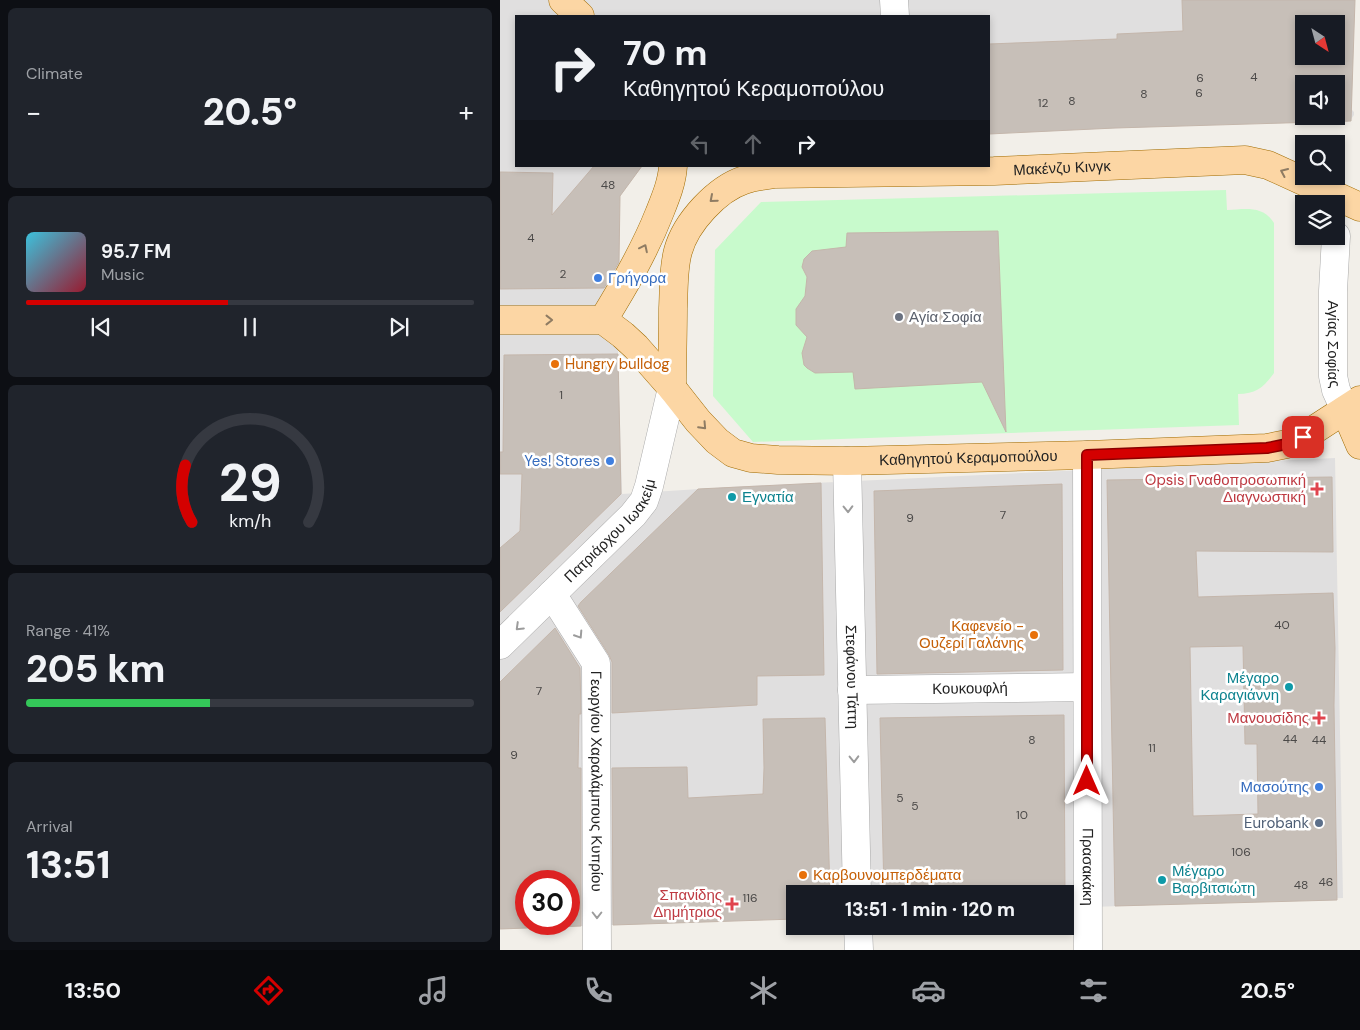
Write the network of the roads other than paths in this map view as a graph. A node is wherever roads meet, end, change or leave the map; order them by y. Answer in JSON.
{"nodes":[{"id":1,"x":563,"y":0,"type":"edge"},
{"id":2,"x":894,"y":0,"type":"edge"},
{"id":3,"x":579,"y":15,"type":"edge"},
{"id":4,"x":895,"y":15,"type":"edge"},
{"id":5,"x":673,"y":167,"type":"edge"},
{"id":6,"x":897,"y":169,"type":"edge"},
{"id":7,"x":750,"y":171,"type":"edge"},
{"id":8,"x":1349,"y":202,"type":"edge"},
{"id":9,"x":1336,"y":245,"type":"edge"},
{"id":10,"x":500,"y":320,"type":"edge"},
{"id":11,"x":603,"y":320,"type":"junction"},
{"id":12,"x":672,"y":388,"type":"junction"},
{"id":13,"x":1352,"y":405,"type":"edge"},
{"id":14,"x":1360,"y":445,"type":"edge"},
{"id":15,"x":1087,"y":455,"type":"junction"},
{"id":16,"x":847,"y":460,"type":"junction"},
{"id":17,"x":552,"y":594,"type":"junction"},
{"id":18,"x":500,"y":645,"type":"edge"},
{"id":19,"x":1087,"y":687,"type":"junction"},
{"id":20,"x":852,"y":690,"type":"junction"},
{"id":21,"x":857,"y":885,"type":"edge"},
{"id":22,"x":858,"y":935,"type":"edge"},
{"id":23,"x":597,"y":950,"type":"edge"},
{"id":24,"x":859,"y":950,"type":"edge"},
{"id":25,"x":1088,"y":950,"type":"edge"}],
"edges":[{"from":1,"to":3,"type":"main road"},
{"from":2,"to":4,"type":"street"},
{"from":11,"to":5,"type":"main road","one_way":true},
{"from":6,"to":7,"type":"main road","name":"Μακένζυ Κινγκ"},
{"from":8,"to":6,"type":"main road","name":"Μακένζυ Κινγκ","one_way":true},
{"from":7,"to":12,"type":"main road","name":"Μακένζυ Κινγκ","one_way":true},
{"from":9,"to":13,"type":"street","name":"Αγίας Σοφίας"},
{"from":10,"to":11,"type":"main road","one_way":true},
{"from":11,"to":12,"type":"main road","name":"Καθηγητού Κεραμοπούλου"},
{"from":12,"to":16,"type":"main road","name":"Καθηγητού Κεραμοπούλου","one_way":true},
{"from":12,"to":17,"type":"street","name":"Πατριάρχου Ιωακείμ"},
{"from":13,"to":14,"type":"main road","name":"Αγίας Σοφίας"},
{"from":13,"to":15,"type":"main road","name":"Καθηγητού Κεραμοπούλου"},
{"from":15,"to":16,"type":"main road","name":"Καθηγητού Κεραμοπούλου"},
{"from":15,"to":19,"type":"street","name":"Πρασακάκη"},
{"from":16,"to":20,"type":"street","name":"Στεφάνου Τάττη","one_way":true},
{"from":17,"to":18,"type":"street","name":"Πατριάρχου Ιωακείμ","one_way":true},
{"from":17,"to":23,"type":"street","name":"Γεωργίου Χαραλάμπους Κυπρίου","one_way":true},
{"from":19,"to":20,"type":"street","name":"Κουκουφλή"},
{"from":19,"to":25,"type":"street","name":"Πρασακάκη"},
{"from":20,"to":21,"type":"street","name":"Στεφάνου Τάττη","one_way":true},
{"from":22,"to":24,"type":"street"}]}
